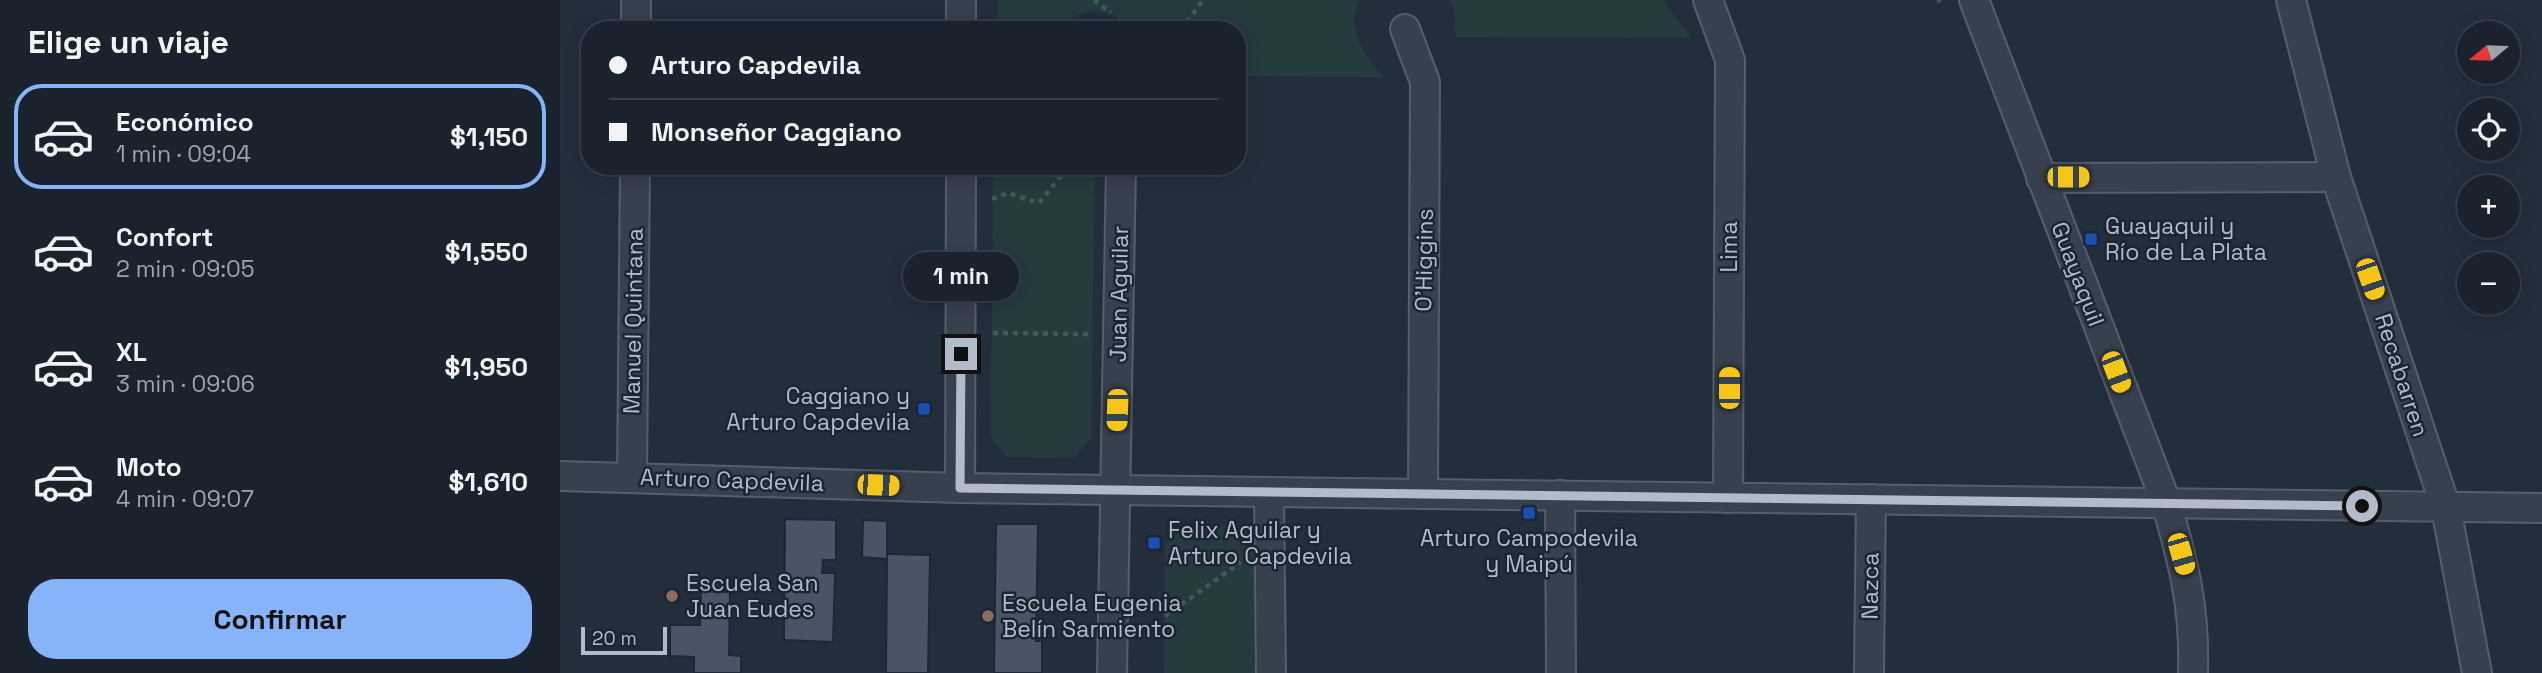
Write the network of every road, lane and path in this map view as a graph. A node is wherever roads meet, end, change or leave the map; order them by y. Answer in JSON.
{"nodes":[{"id":1,"x":636,"y":0,"type":"edge"},
{"id":2,"x":961,"y":0,"type":"edge"},
{"id":3,"x":1094,"y":0,"type":"edge"},
{"id":4,"x":1203,"y":0,"type":"edge"},
{"id":5,"x":1708,"y":0,"type":"edge"},
{"id":6,"x":1974,"y":0,"type":"edge"},
{"id":7,"x":2291,"y":0,"type":"edge"},
{"id":8,"x":1111,"y":13,"type":"dead end"},
{"id":9,"x":636,"y":21,"type":"edge"},
{"id":10,"x":961,"y":21,"type":"edge"},
{"id":11,"x":1188,"y":21,"type":"edge"},
{"id":12,"x":1405,"y":29,"type":"dead end"},
{"id":13,"x":635,"y":175,"type":"edge"},
{"id":14,"x":961,"y":175,"type":"edge"},
{"id":15,"x":1062,"y":175,"type":"edge"},
{"id":16,"x":1121,"y":175,"type":"edge"},
{"id":17,"x":2336,"y":177,"type":"junction"},
{"id":18,"x":2041,"y":178,"type":"junction"},
{"id":19,"x":992,"y":199,"type":"dead end"},
{"id":20,"x":993,"y":333,"type":"dead end"},
{"id":21,"x":1092,"y":334,"type":"dead end"},
{"id":22,"x":560,"y":476,"type":"edge"},
{"id":23,"x":632,"y":477,"type":"junction"},
{"id":24,"x":960,"y":488,"type":"junction"},
{"id":25,"x":1115,"y":489,"type":"junction"},
{"id":26,"x":1269,"y":492,"type":"junction"},
{"id":27,"x":1423,"y":494,"type":"junction"},
{"id":28,"x":1560,"y":495,"type":"junction"},
{"id":29,"x":1728,"y":498,"type":"junction"},
{"id":30,"x":1871,"y":499,"type":"junction"},
{"id":31,"x":2166,"y":502,"type":"junction"},
{"id":32,"x":2446,"y":508,"type":"junction"},
{"id":33,"x":2542,"y":509,"type":"edge"},
{"id":34,"x":1250,"y":556,"type":"dead end"},
{"id":35,"x":1165,"y":616,"type":"dead end"},
{"id":36,"x":1112,"y":673,"type":"edge"},
{"id":37,"x":1271,"y":673,"type":"edge"},
{"id":38,"x":1561,"y":673,"type":"edge"},
{"id":39,"x":1870,"y":673,"type":"edge"},
{"id":40,"x":2193,"y":673,"type":"edge"},
{"id":41,"x":2477,"y":673,"type":"edge"}],
"edges":[{"from":1,"to":9,"type":"street"},
{"from":2,"to":10,"type":"street"},
{"from":3,"to":8,"type":"path"},
{"from":4,"to":11,"type":"path"},
{"from":5,"to":29,"type":"street","name":"Lima"},
{"from":6,"to":18,"type":"street","name":"Guayaquil"},
{"from":7,"to":17,"type":"street","name":"Recabarren"},
{"from":12,"to":27,"type":"street","name":"O'Higgins"},
{"from":13,"to":23,"type":"street","name":"Manuel Quintana"},
{"from":14,"to":24,"type":"street"},
{"from":15,"to":19,"type":"path"},
{"from":16,"to":25,"type":"street","name":"Juan Aguilar"},
{"from":17,"to":18,"type":"street"},
{"from":17,"to":32,"type":"street","name":"Recabarren"},
{"from":18,"to":31,"type":"street","name":"Guayaquil"},
{"from":20,"to":21,"type":"path"},
{"from":22,"to":23,"type":"street","name":"Arturo Capdevila"},
{"from":23,"to":24,"type":"street","name":"Arturo Capdevila"},
{"from":24,"to":25,"type":"street","name":"Arturo Capdevila"},
{"from":25,"to":26,"type":"street","name":"Arturo Capdevila"},
{"from":25,"to":36,"type":"street","name":"Juan Aguilar"},
{"from":26,"to":27,"type":"street","name":"Arturo Capdevila"},
{"from":26,"to":37,"type":"street"},
{"from":27,"to":28,"type":"street","name":"Arturo Capdevila"},
{"from":28,"to":29,"type":"street","name":"Arturo Capdevila"},
{"from":28,"to":38,"type":"street"},
{"from":29,"to":30,"type":"street","name":"Arturo Capdevila"},
{"from":30,"to":31,"type":"street","name":"Arturo Capdevila"},
{"from":30,"to":39,"type":"street","name":"Nazca"},
{"from":31,"to":32,"type":"street","name":"Arturo Capdevila"},
{"from":31,"to":40,"type":"street","name":"Guayaquil"},
{"from":32,"to":33,"type":"street","name":"Arturo Capdevila"},
{"from":32,"to":41,"type":"street","name":"Recabarren"},
{"from":34,"to":35,"type":"path"}]}
